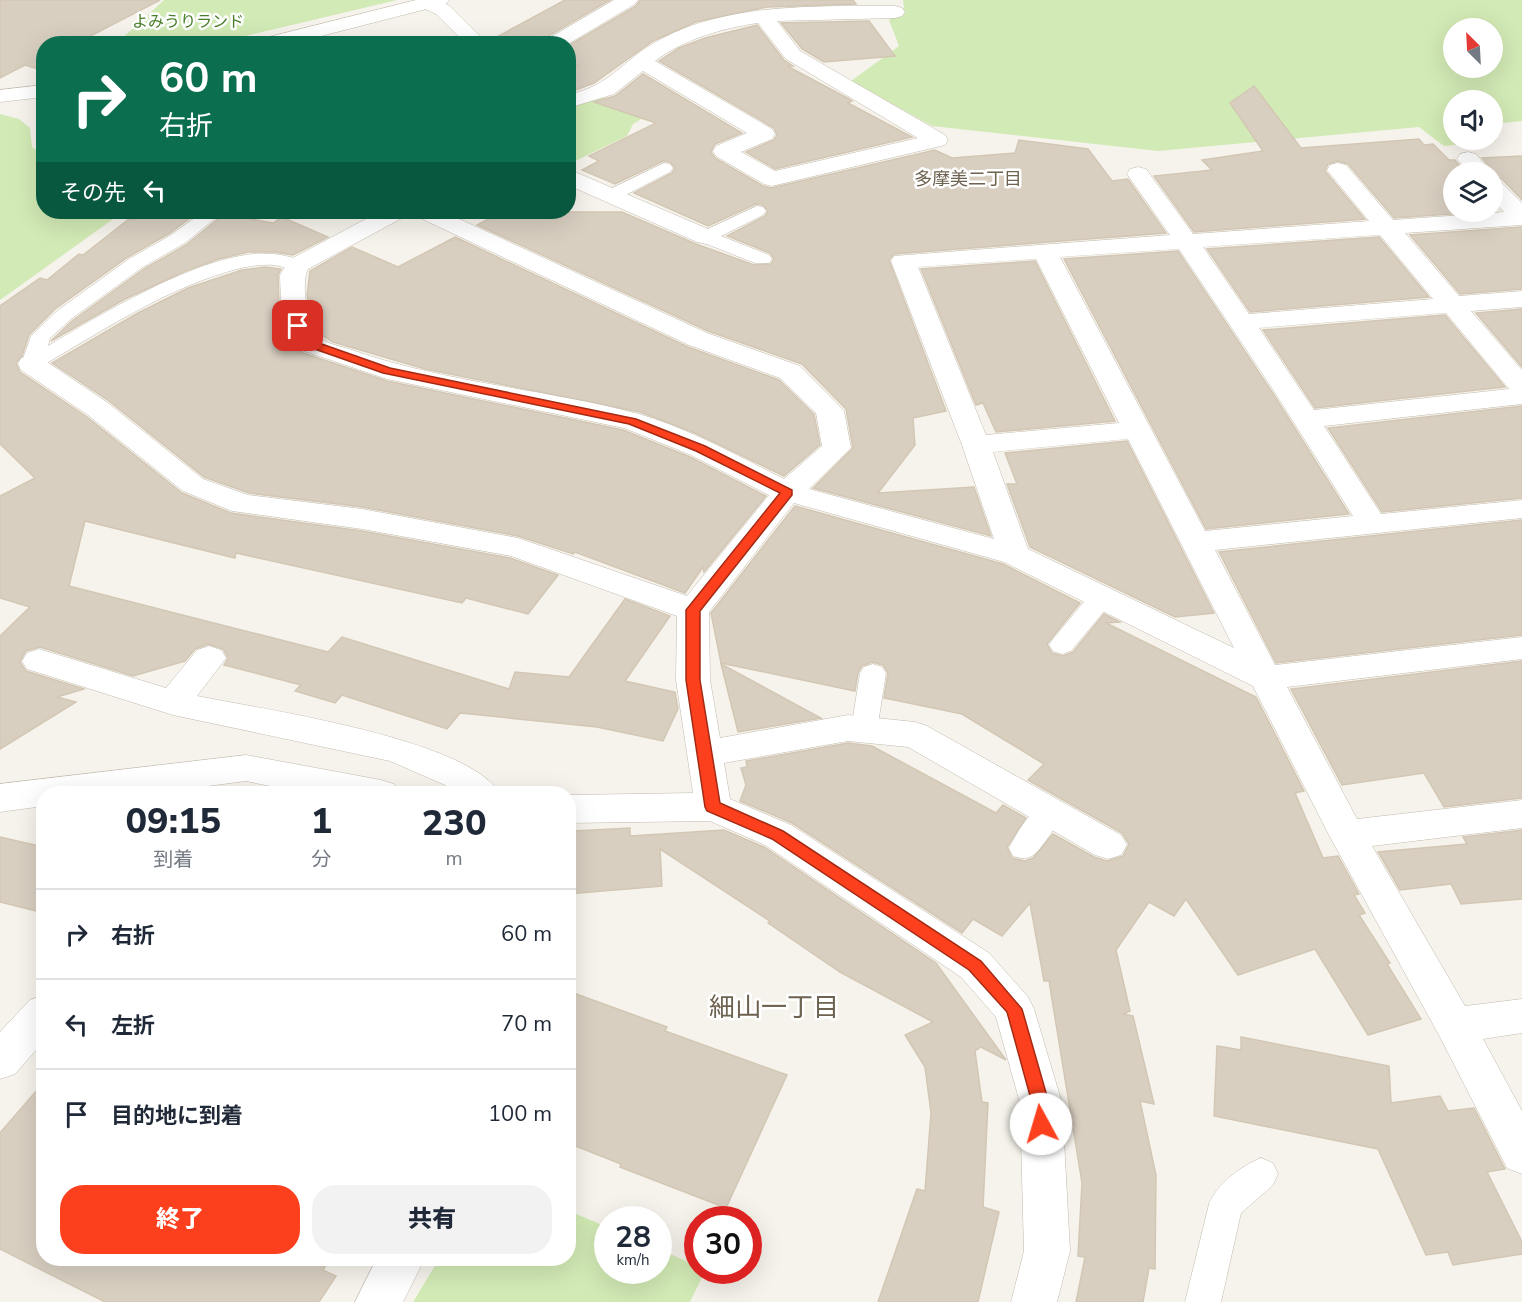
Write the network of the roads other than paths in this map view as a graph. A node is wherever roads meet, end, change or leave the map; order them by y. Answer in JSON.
{"nodes":[{"id":1,"x":628,"y":0,"type":"edge"},
{"id":2,"x":434,"y":2,"type":"edge"},
{"id":3,"x":821,"y":6,"type":"edge"},
{"id":4,"x":895,"y":12,"type":"dead end"},
{"id":5,"x":762,"y":15,"type":"junction"},
{"id":6,"x":296,"y":36,"type":"edge"},
{"id":7,"x":470,"y":36,"type":"edge"},
{"id":8,"x":567,"y":36,"type":"edge"},
{"id":9,"x":642,"y":62,"type":"junction"},
{"id":10,"x":36,"y":92,"type":"edge"},
{"id":11,"x":0,"y":96,"type":"edge"},
{"id":12,"x":576,"y":99,"type":"edge"},
{"id":13,"x":663,"y":168,"type":"dead end"},
{"id":14,"x":1338,"y":170,"type":"dead end"},
{"id":15,"x":1138,"y":174,"type":"dead end"},
{"id":16,"x":576,"y":180,"type":"edge"},
{"id":17,"x":612,"y":195,"type":"junction"},
{"id":18,"x":1503,"y":198,"type":"edge"},
{"id":19,"x":757,"y":211,"type":"dead end"},
{"id":20,"x":1522,"y":218,"type":"edge"},
{"id":21,"x":204,"y":219,"type":"edge"},
{"id":22,"x":383,"y":219,"type":"edge"},
{"id":23,"x":441,"y":219,"type":"edge"},
{"id":24,"x":1388,"y":227,"type":"junction"},
{"id":25,"x":706,"y":237,"type":"junction"},
{"id":26,"x":1187,"y":241,"type":"junction"},
{"id":27,"x":1044,"y":251,"type":"junction"},
{"id":28,"x":762,"y":259,"type":"dead end"},
{"id":29,"x":298,"y":265,"type":"junction"},
{"id":30,"x":1522,"y":298,"type":"edge"},
{"id":31,"x":1451,"y":305,"type":"junction"},
{"id":32,"x":1242,"y":322,"type":"junction"},
{"id":33,"x":31,"y":364,"type":"junction"},
{"id":34,"x":1522,"y":387,"type":"edge"},
{"id":35,"x":1522,"y":396,"type":"edge"},
{"id":36,"x":1307,"y":419,"type":"junction"},
{"id":37,"x":1138,"y":430,"type":"junction"},
{"id":38,"x":976,"y":445,"type":"junction"},
{"id":39,"x":788,"y":492,"type":"junction"},
{"id":40,"x":1522,"y":509,"type":"edge"},
{"id":41,"x":1373,"y":525,"type":"junction"},
{"id":42,"x":1195,"y":542,"type":"junction"},
{"id":43,"x":1015,"y":555,"type":"junction"},
{"id":44,"x":1102,"y":597,"type":"junction"},
{"id":45,"x":693,"y":610,"type":"junction"},
{"id":46,"x":1062,"y":645,"type":"dead end"},
{"id":47,"x":1522,"y":648,"type":"edge"},
{"id":48,"x":209,"y":658,"type":"dead end"},
{"id":49,"x":39,"y":661,"type":"dead end"},
{"id":50,"x":873,"y":673,"type":"dead end"},
{"id":51,"x":1266,"y":678,"type":"junction"},
{"id":52,"x":173,"y":703,"type":"junction"},
{"id":53,"x":864,"y":730,"type":"junction"},
{"id":54,"x":704,"y":754,"type":"junction"},
{"id":55,"x":98,"y":786,"type":"edge"},
{"id":56,"x":339,"y":786,"type":"edge"},
{"id":57,"x":471,"y":786,"type":"edge"},
{"id":58,"x":36,"y":794,"type":"edge"},
{"id":59,"x":0,"y":798,"type":"edge"},
{"id":60,"x":713,"y":807,"type":"junction"},
{"id":61,"x":576,"y":809,"type":"edge"},
{"id":62,"x":1050,"y":812,"type":"junction"},
{"id":63,"x":1522,"y":814,"type":"edge"},
{"id":64,"x":1347,"y":836,"type":"junction"},
{"id":65,"x":1108,"y":845,"type":"dead end"},
{"id":66,"x":1023,"y":848,"type":"dead end"},
{"id":67,"x":1522,"y":1016,"type":"edge"},
{"id":68,"x":36,"y":1021,"type":"edge"},
{"id":69,"x":1454,"y":1025,"type":"junction"},
{"id":70,"x":0,"y":1061,"type":"edge"},
{"id":71,"x":1522,"y":1154,"type":"edge"},
{"id":72,"x":1261,"y":1174,"type":"dead end"},
{"id":73,"x":398,"y":1266,"type":"edge"},
{"id":74,"x":378,"y":1302,"type":"edge"},
{"id":75,"x":1034,"y":1302,"type":"edge"},
{"id":76,"x":1203,"y":1302,"type":"edge"}],
"edges":[{"from":1,"to":8,"type":"street"},
{"from":2,"to":6,"type":"street"},
{"from":2,"to":7,"type":"street"},
{"from":3,"to":4,"type":"street"},
{"from":3,"to":5,"type":"street"},
{"from":5,"to":9,"type":"street"},
{"from":5,"to":9,"type":"street"},
{"from":9,"to":12,"type":"street"},
{"from":10,"to":11,"type":"street"},
{"from":13,"to":17,"type":"lane"},
{"from":14,"to":24,"type":"street"},
{"from":15,"to":26,"type":"street"},
{"from":16,"to":17,"type":"street"},
{"from":17,"to":25,"type":"street"},
{"from":18,"to":20,"type":"street"},
{"from":19,"to":25,"type":"lane"},
{"from":20,"to":24,"type":"street"},
{"from":21,"to":33,"type":"lane"},
{"from":22,"to":29,"type":"street"},
{"from":23,"to":39,"type":"street"},
{"from":24,"to":26,"type":"street"},
{"from":24,"to":31,"type":"street"},
{"from":25,"to":28,"type":"lane"},
{"from":26,"to":27,"type":"street"},
{"from":26,"to":32,"type":"street"},
{"from":27,"to":37,"type":"street"},
{"from":27,"to":38,"type":"street"},
{"from":29,"to":33,"type":"lane"},
{"from":29,"to":39,"type":"street"},
{"from":30,"to":31,"type":"street"},
{"from":31,"to":32,"type":"street"},
{"from":31,"to":34,"type":"street"},
{"from":32,"to":36,"type":"street"},
{"from":33,"to":45,"type":"street"},
{"from":35,"to":36,"type":"street"},
{"from":36,"to":41,"type":"street"},
{"from":37,"to":38,"type":"street"},
{"from":37,"to":42,"type":"street"},
{"from":38,"to":43,"type":"street"},
{"from":39,"to":43,"type":"street"},
{"from":39,"to":45,"type":"street"},
{"from":40,"to":41,"type":"street"},
{"from":41,"to":42,"type":"street"},
{"from":42,"to":51,"type":"street"},
{"from":43,"to":44,"type":"street"},
{"from":44,"to":46,"type":"lane"},
{"from":44,"to":51,"type":"street"},
{"from":45,"to":54,"type":"street"},
{"from":47,"to":51,"type":"street"},
{"from":48,"to":52,"type":"street"},
{"from":49,"to":52,"type":"street"},
{"from":50,"to":53,"type":"lane"},
{"from":51,"to":64,"type":"street"},
{"from":52,"to":57,"type":"street"},
{"from":53,"to":54,"type":"street"},
{"from":53,"to":62,"type":"street"},
{"from":54,"to":60,"type":"street"},
{"from":55,"to":56,"type":"street"},
{"from":58,"to":59,"type":"street"},
{"from":60,"to":61,"type":"street"},
{"from":60,"to":75,"type":"street"},
{"from":62,"to":65,"type":"street"},
{"from":62,"to":66,"type":"lane"},
{"from":63,"to":64,"type":"street"},
{"from":64,"to":69,"type":"street"},
{"from":67,"to":69,"type":"street"},
{"from":68,"to":70,"type":"street"},
{"from":69,"to":71,"type":"street"},
{"from":72,"to":76,"type":"lane"},
{"from":73,"to":74,"type":"street"}]}
